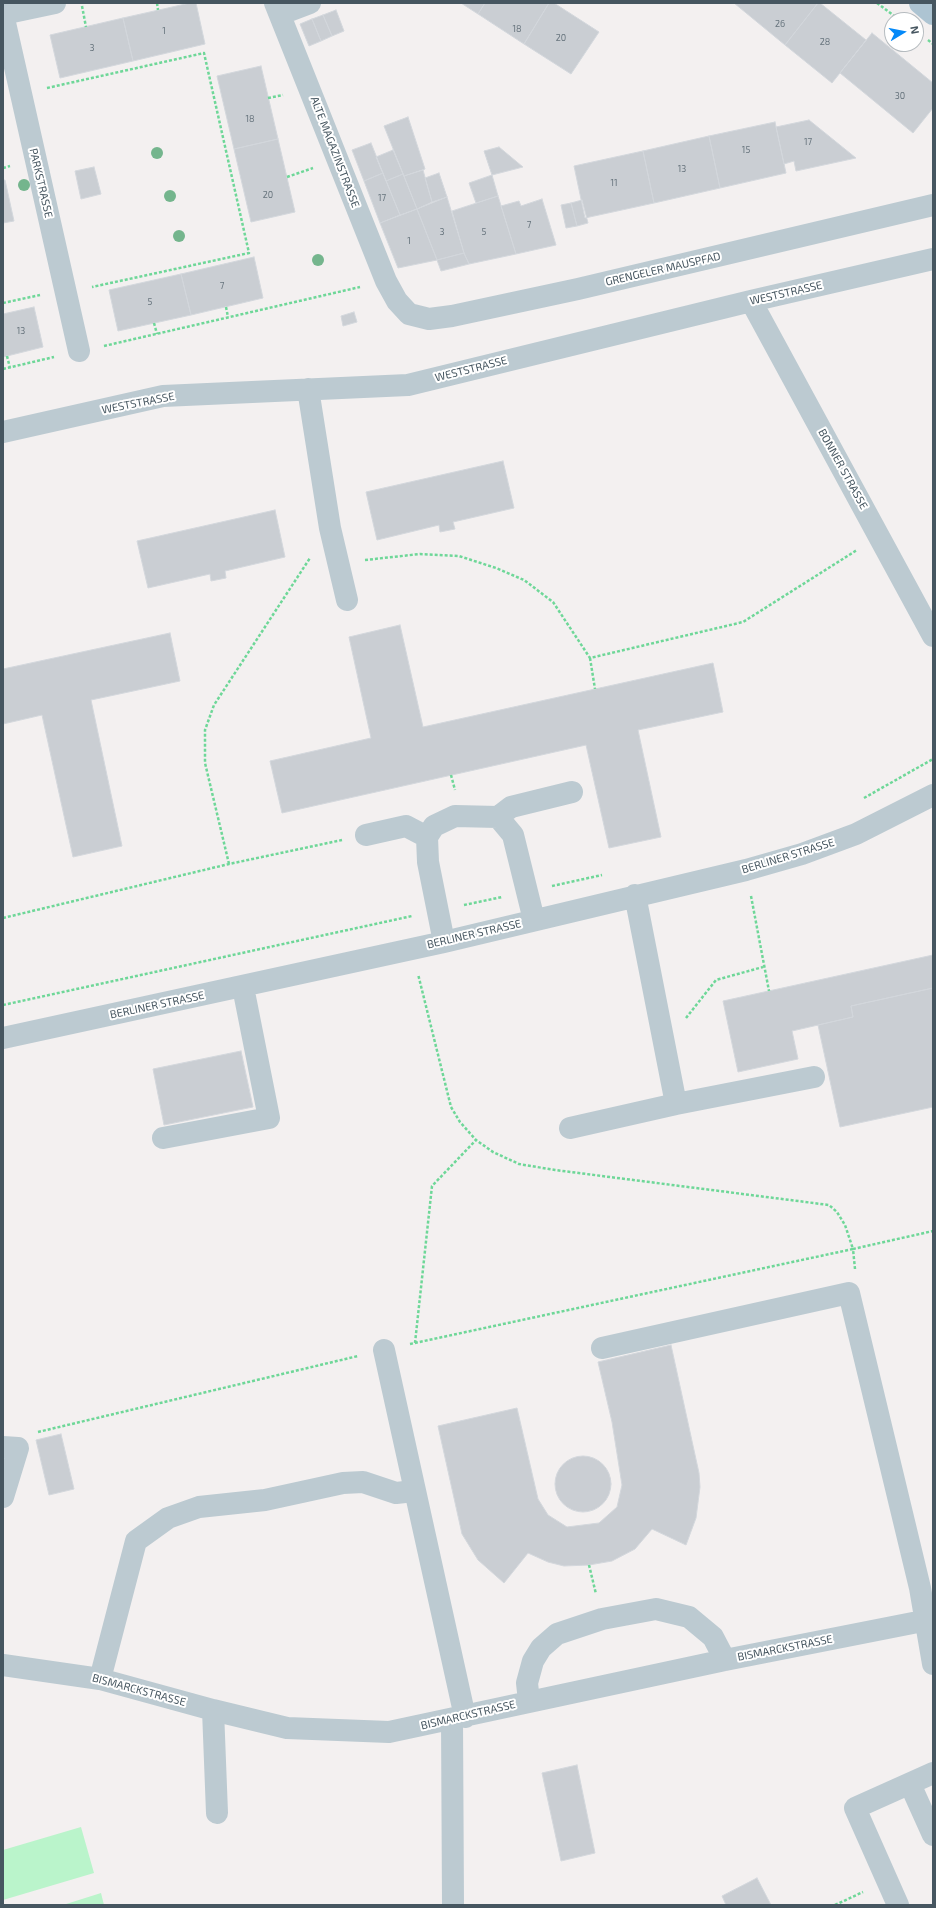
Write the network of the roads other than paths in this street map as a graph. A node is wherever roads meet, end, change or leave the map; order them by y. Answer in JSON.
{"nodes":[{"id":1,"x":55,"y":3,"type":"edge"},
{"id":2,"x":310,"y":3,"type":"edge"},
{"id":3,"x":920,"y":3,"type":"edge"},
{"id":4,"x":278,"y":9,"type":"edge"},
{"id":5,"x":3,"y":14,"type":"edge"},
{"id":6,"x":933,"y":14,"type":"edge"},
{"id":7,"x":933,"y":205,"type":"edge"},
{"id":8,"x":933,"y":259,"type":"edge"},
{"id":9,"x":397,"y":301,"type":"joint"},
{"id":10,"x":751,"y":301,"type":"junction"},
{"id":11,"x":79,"y":351,"type":"road end"},
{"id":12,"x":308,"y":389,"type":"junction"},
{"id":13,"x":3,"y":432,"type":"edge"},
{"id":14,"x":347,"y":600,"type":"dead end"},
{"id":15,"x":933,"y":636,"type":"edge"},
{"id":16,"x":572,"y":792,"type":"dead end"},
{"id":17,"x":933,"y":795,"type":"edge"},
{"id":18,"x":498,"y":817,"type":"junction"},
{"id":19,"x":366,"y":835,"type":"road end"},
{"id":20,"x":427,"y":837,"type":"junction"},
{"id":21,"x":635,"y":895,"type":"junction"},
{"id":22,"x":534,"y":920,"type":"junction"},
{"id":23,"x":444,"y":942,"type":"junction"},
{"id":24,"x":243,"y":987,"type":"junction"},
{"id":25,"x":3,"y":1038,"type":"edge"},
{"id":26,"x":814,"y":1077,"type":"dead end"},
{"id":27,"x":676,"y":1104,"type":"junction"},
{"id":28,"x":570,"y":1128,"type":"dead end"},
{"id":29,"x":163,"y":1138,"type":"dead end"},
{"id":30,"x":602,"y":1348,"type":"dead end"},
{"id":31,"x":384,"y":1350,"type":"road end"},
{"id":32,"x":10,"y":1447,"type":"edge"},
{"id":33,"x":414,"y":1491,"type":"junction"},
{"id":34,"x":3,"y":1497,"type":"edge"},
{"id":35,"x":930,"y":1620,"type":"edge"},
{"id":36,"x":725,"y":1660,"type":"junction"},
{"id":37,"x":933,"y":1664,"type":"edge"},
{"id":38,"x":3,"y":1665,"type":"edge"},
{"id":39,"x":100,"y":1679,"type":"junction"},
{"id":40,"x":528,"y":1702,"type":"junction"},
{"id":41,"x":212,"y":1710,"type":"junction"},
{"id":42,"x":458,"y":1718,"type":"junction"},
{"id":43,"x":933,"y":1773,"type":"edge"},
{"id":44,"x":910,"y":1784,"type":"junction"},
{"id":45,"x":217,"y":1812,"type":"dead end"},
{"id":46,"x":933,"y":1835,"type":"edge"},
{"id":47,"x":453,"y":1905,"type":"edge"},
{"id":48,"x":898,"y":1905,"type":"edge"}],
"edges":[{"from":1,"to":5,"type":"street","name":"PARKSTRASSE"},
{"from":2,"to":4,"type":"street"},
{"from":3,"to":6,"type":"main road"},
{"from":4,"to":9,"type":"street","name":"ALTE MAGAZINSTRASSE"},
{"from":5,"to":11,"type":"street","name":"PARKSTRASSE"},
{"from":7,"to":9,"type":"street","name":"GRENGELER MAUSPFAD"},
{"from":8,"to":10,"type":"street","name":"WESTSTRASSE"},
{"from":10,"to":12,"type":"street","name":"WESTSTRASSE"},
{"from":10,"to":15,"type":"street","name":"BONNER STRASSE"},
{"from":12,"to":13,"type":"street","name":"WESTSTRASSE"},
{"from":12,"to":14,"type":"street"},
{"from":16,"to":18,"type":"street"},
{"from":17,"to":21,"type":"street","name":"BERLINER STRASSE"},
{"from":18,"to":20,"type":"street"},
{"from":18,"to":22,"type":"street"},
{"from":19,"to":20,"type":"street"},
{"from":20,"to":23,"type":"street"},
{"from":21,"to":22,"type":"street","name":"BERLINER STRASSE"},
{"from":21,"to":27,"type":"street"},
{"from":22,"to":23,"type":"street","name":"BERLINER STRASSE"},
{"from":23,"to":24,"type":"street","name":"BERLINER STRASSE"},
{"from":24,"to":25,"type":"street","name":"BERLINER STRASSE"},
{"from":24,"to":29,"type":"street"},
{"from":26,"to":27,"type":"street"},
{"from":27,"to":28,"type":"street"},
{"from":30,"to":35,"type":"street"},
{"from":31,"to":33,"type":"street"},
{"from":32,"to":34,"type":"street"},
{"from":33,"to":39,"type":"street"},
{"from":33,"to":42,"type":"street"},
{"from":35,"to":36,"type":"street","name":"BISMARCKSTRASSE"},
{"from":35,"to":37,"type":"street"},
{"from":36,"to":40,"type":"street","name":"BISMARCKSTRASSE"},
{"from":36,"to":40,"type":"street"},
{"from":38,"to":39,"type":"street","name":"BISMARCKSTRASSE"},
{"from":39,"to":41,"type":"street","name":"BISMARCKSTRASSE"},
{"from":40,"to":42,"type":"street","name":"BISMARCKSTRASSE"},
{"from":41,"to":42,"type":"street","name":"BISMARCKSTRASSE"},
{"from":41,"to":45,"type":"street"},
{"from":42,"to":47,"type":"street"},
{"from":43,"to":44,"type":"street"},
{"from":44,"to":46,"type":"street"},
{"from":44,"to":48,"type":"street"}]}
